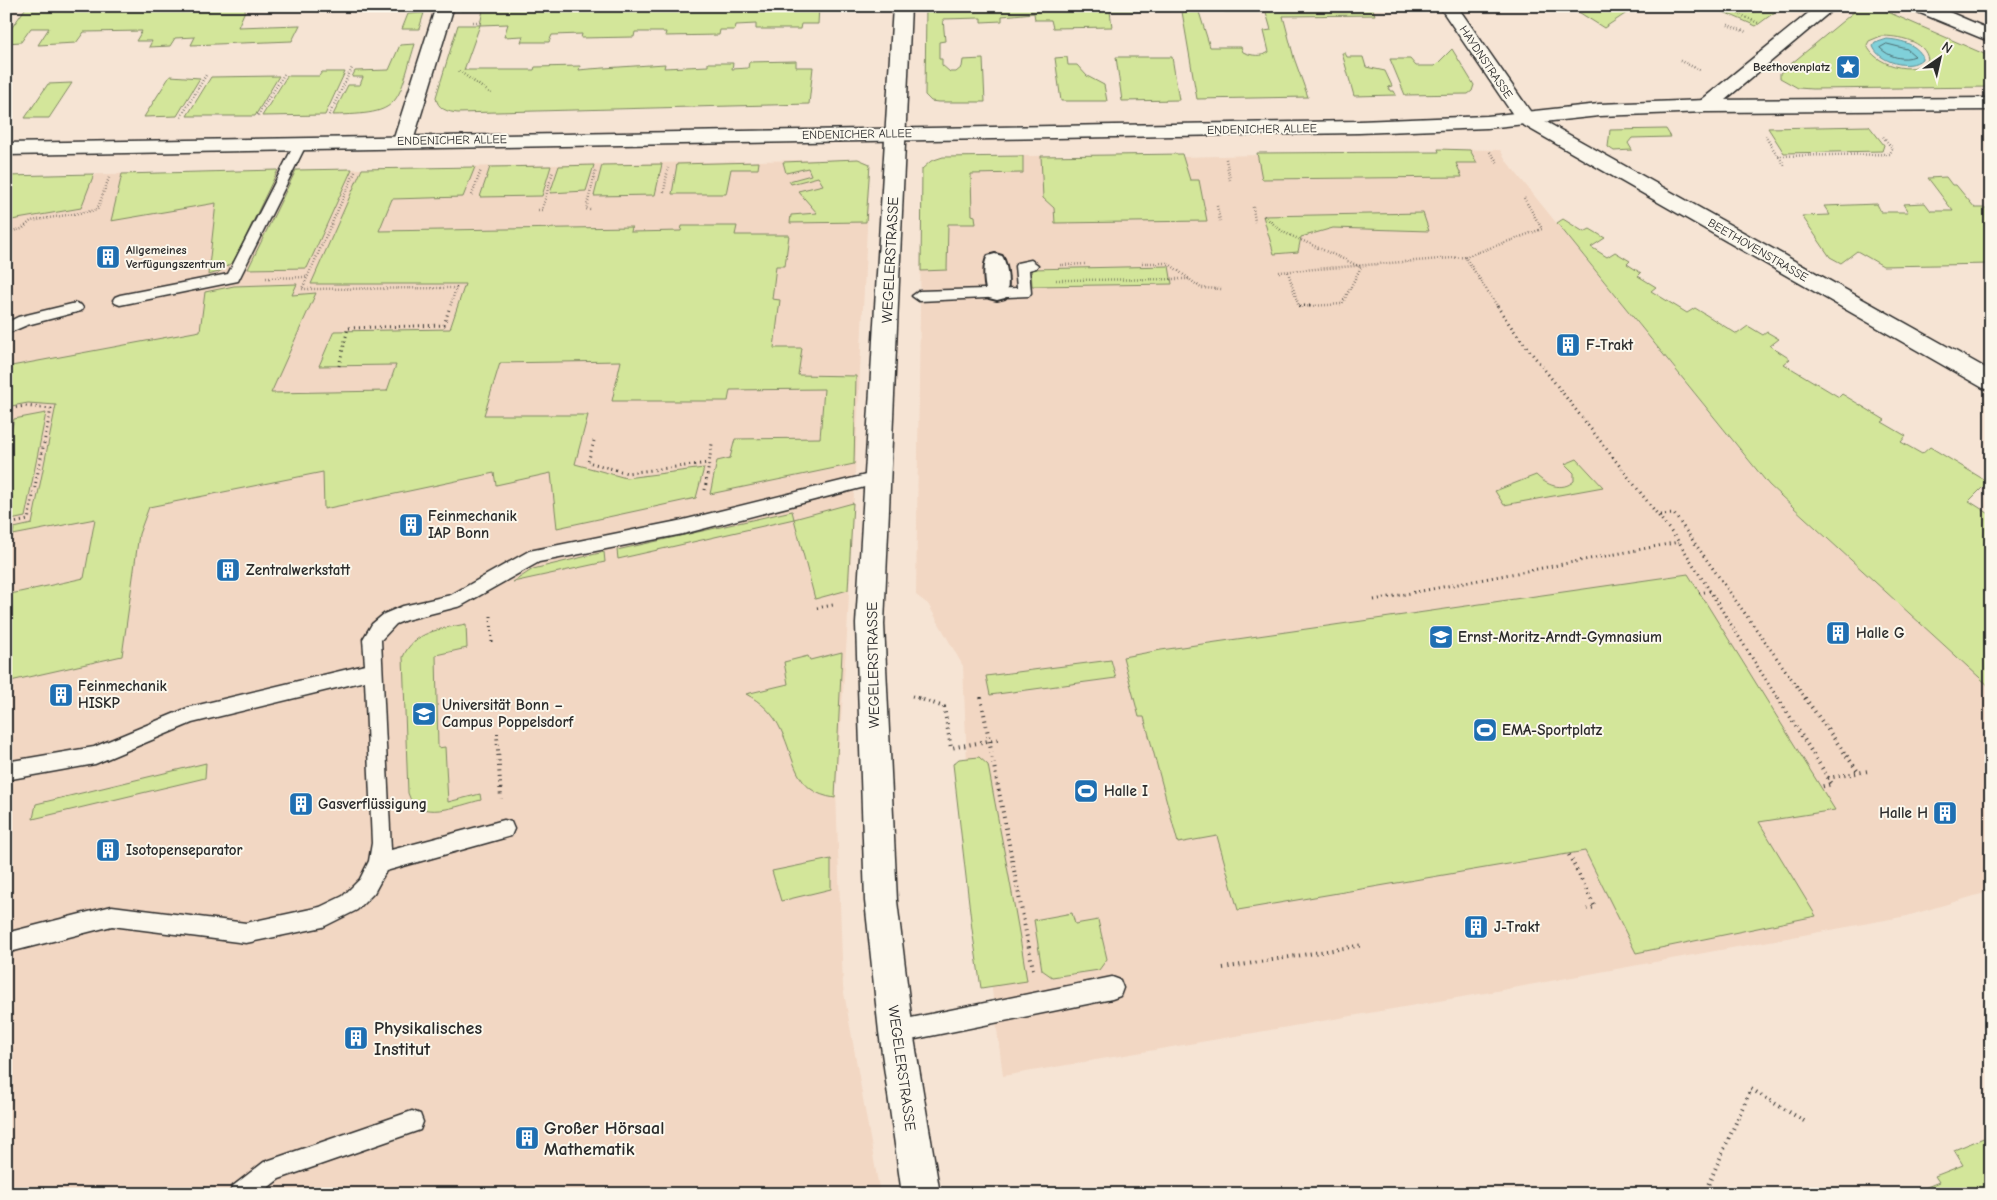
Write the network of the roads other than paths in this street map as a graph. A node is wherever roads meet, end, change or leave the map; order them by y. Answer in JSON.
{"nodes":[{"id":1,"x":445,"y":6,"type":"edge"},
{"id":2,"x":902,"y":6,"type":"edge"},
{"id":3,"x":1448,"y":6,"type":"edge"},
{"id":4,"x":1828,"y":6,"type":"edge"},
{"id":5,"x":1919,"y":6,"type":"edge"},
{"id":6,"x":1958,"y":6,"type":"edge"},
{"id":7,"x":1991,"y":20,"type":"edge"},
{"id":8,"x":1991,"y":37,"type":"edge"},
{"id":9,"x":1991,"y":104,"type":"edge"},
{"id":10,"x":1706,"y":106,"type":"junction"},
{"id":11,"x":1525,"y":118,"type":"junction"},
{"id":12,"x":896,"y":133,"type":"junction"},
{"id":13,"x":403,"y":141,"type":"junction"},
{"id":14,"x":308,"y":143,"type":"junction"},
{"id":15,"x":6,"y":149,"type":"edge"},
{"id":16,"x":995,"y":261,"type":"dead end"},
{"id":17,"x":1032,"y":265,"type":"dead end"},
{"id":18,"x":997,"y":293,"type":"junction"},
{"id":19,"x":919,"y":296,"type":"dead end"},
{"id":20,"x":120,"y":300,"type":"dead end"},
{"id":21,"x":76,"y":308,"type":"dead end"},
{"id":22,"x":6,"y":329,"type":"edge"},
{"id":23,"x":1991,"y":382,"type":"edge"},
{"id":24,"x":878,"y":478,"type":"junction"},
{"id":25,"x":374,"y":671,"type":"junction"},
{"id":26,"x":6,"y":772,"type":"edge"},
{"id":27,"x":504,"y":829,"type":"road end"},
{"id":28,"x":379,"y":864,"type":"junction"},
{"id":29,"x":6,"y":943,"type":"edge"},
{"id":30,"x":1112,"y":988,"type":"dead end"},
{"id":31,"x":896,"y":1032,"type":"junction"},
{"id":32,"x":412,"y":1122,"type":"dead end"},
{"id":33,"x":241,"y":1194,"type":"edge"},
{"id":34,"x":921,"y":1194,"type":"edge"}],
"edges":[{"from":1,"to":13,"type":"street"},
{"from":2,"to":12,"type":"street","name":"WEGELERSTRASSE"},
{"from":3,"to":11,"type":"street","name":"HAYDNSTRASSE"},
{"from":4,"to":10,"type":"street"},
{"from":5,"to":8,"type":"street"},
{"from":6,"to":7,"type":"street"},
{"from":9,"to":10,"type":"street"},
{"from":10,"to":11,"type":"street","name":"ENDENICHER ALLEE"},
{"from":11,"to":12,"type":"street","name":"ENDENICHER ALLEE"},
{"from":11,"to":23,"type":"street","name":"BEETHOVENSTRASSE"},
{"from":12,"to":13,"type":"street","name":"ENDENICHER ALLEE"},
{"from":12,"to":24,"type":"street","name":"WEGELERSTRASSE"},
{"from":13,"to":14,"type":"street","name":"ENDENICHER ALLEE"},
{"from":14,"to":15,"type":"street","name":"ENDENICHER ALLEE"},
{"from":14,"to":20,"type":"lane"},
{"from":16,"to":18,"type":"street"},
{"from":17,"to":18,"type":"lane"},
{"from":18,"to":19,"type":"lane"},
{"from":21,"to":22,"type":"lane"},
{"from":24,"to":25,"type":"lane"},
{"from":24,"to":31,"type":"street","name":"WEGELERSTRASSE"},
{"from":25,"to":26,"type":"lane"},
{"from":25,"to":28,"type":"lane"},
{"from":27,"to":28,"type":"lane"},
{"from":28,"to":29,"type":"lane"},
{"from":30,"to":31,"type":"lane"},
{"from":31,"to":34,"type":"street","name":"WEGELERSTRASSE"},
{"from":32,"to":33,"type":"lane"}]}
